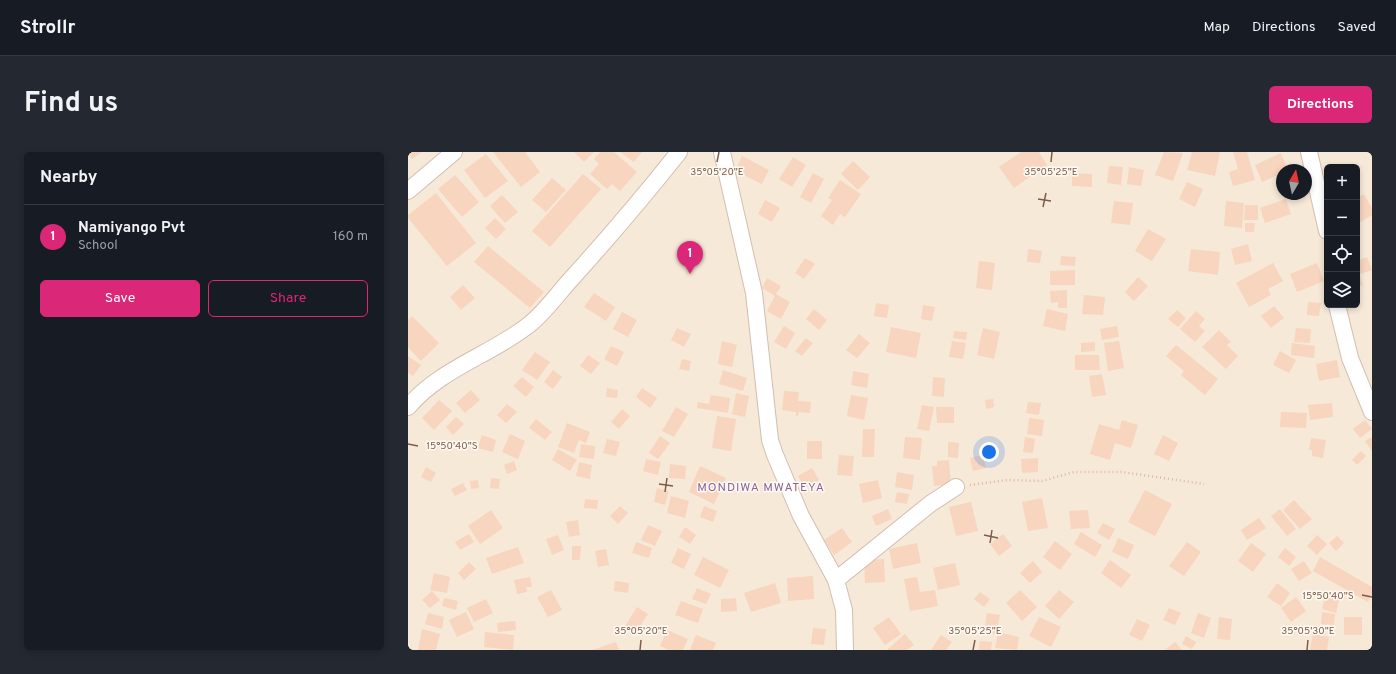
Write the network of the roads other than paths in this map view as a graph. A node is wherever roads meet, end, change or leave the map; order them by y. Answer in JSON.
{"nodes":[{"id":1,"x":454,"y":152,"type":"edge"},
{"id":2,"x":679,"y":152,"type":"edge"},
{"id":3,"x":722,"y":152,"type":"edge"},
{"id":4,"x":1309,"y":152,"type":"edge"},
{"id":5,"x":408,"y":191,"type":"edge"},
{"id":6,"x":1324,"y":218,"type":"edge"},
{"id":7,"x":1338,"y":308,"type":"edge"},
{"id":8,"x":408,"y":407,"type":"edge"},
{"id":9,"x":1372,"y":412,"type":"edge"},
{"id":10,"x":956,"y":486,"type":"road end"},
{"id":11,"x":836,"y":580,"type":"junction"},
{"id":12,"x":845,"y":650,"type":"edge"}],
"edges":[{"from":1,"to":5,"type":"street"},
{"from":2,"to":8,"type":"street"},
{"from":3,"to":11,"type":"street"},
{"from":4,"to":6,"type":"street"},
{"from":7,"to":9,"type":"street"},
{"from":10,"to":11,"type":"street"},
{"from":11,"to":12,"type":"street"}]}
